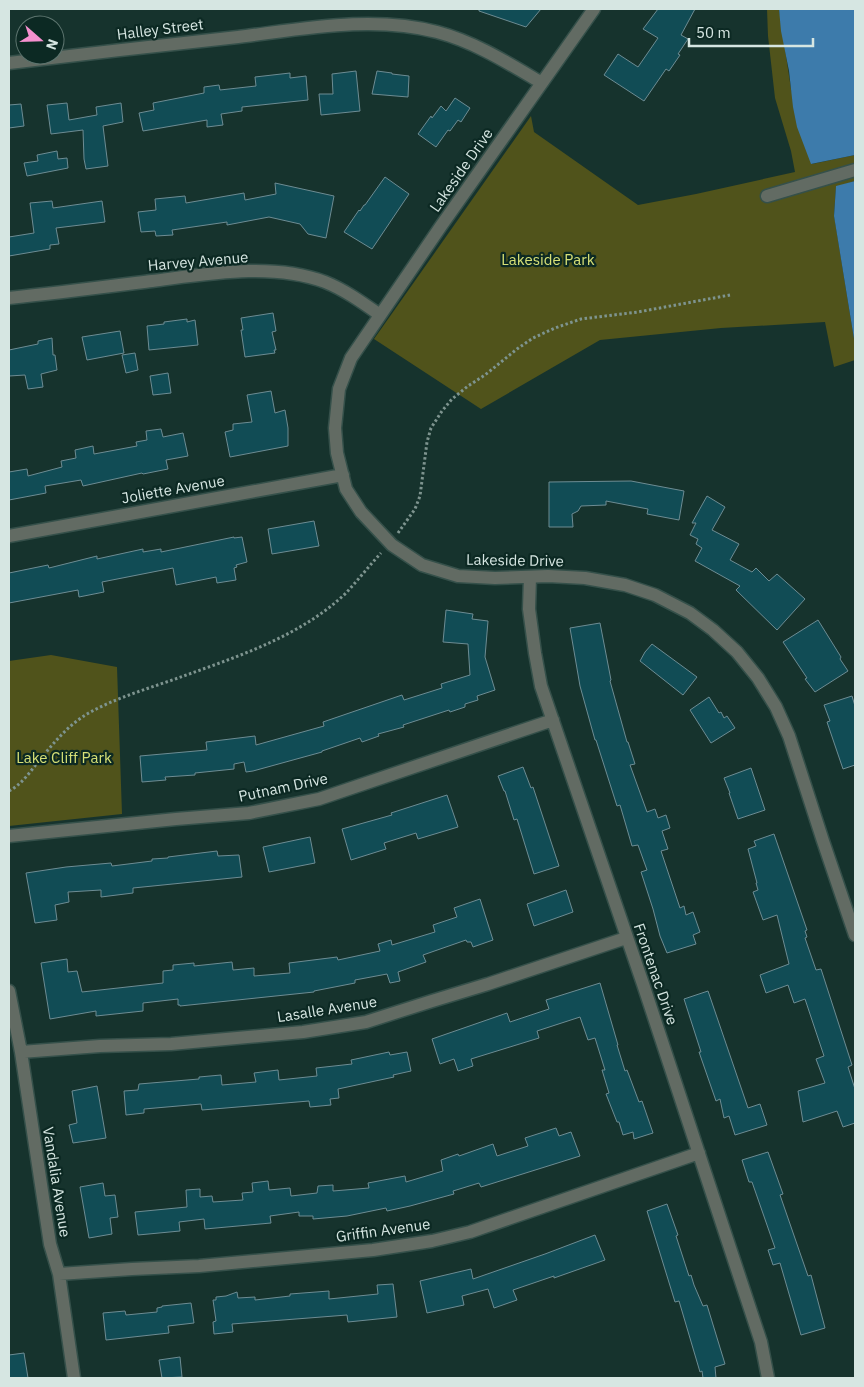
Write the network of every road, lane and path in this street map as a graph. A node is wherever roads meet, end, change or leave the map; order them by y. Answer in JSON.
{"nodes":[{"id":1,"x":594,"y":9,"type":"edge"},
{"id":2,"x":9,"y":63,"type":"edge"},
{"id":3,"x":542,"y":82,"type":"junction"},
{"id":4,"x":855,"y":170,"type":"edge"},
{"id":5,"x":767,"y":196,"type":"dead end"},
{"id":6,"x":9,"y":298,"type":"edge"},
{"id":7,"x":380,"y":315,"type":"junction"},
{"id":8,"x":343,"y":474,"type":"junction"},
{"id":9,"x":9,"y":536,"type":"edge"},
{"id":10,"x":530,"y":577,"type":"junction"},
{"id":11,"x":553,"y":720,"type":"junction"},
{"id":12,"x":9,"y":836,"type":"edge"},
{"id":13,"x":855,"y":935,"type":"edge"},
{"id":14,"x":626,"y":938,"type":"junction"},
{"id":15,"x":9,"y":991,"type":"edge"},
{"id":16,"x":21,"y":1052,"type":"junction"},
{"id":17,"x":699,"y":1153,"type":"junction"},
{"id":18,"x":60,"y":1274,"type":"junction"},
{"id":19,"x":74,"y":1378,"type":"edge"},
{"id":20,"x":768,"y":1378,"type":"edge"}],
"edges":[{"from":1,"to":3,"type":"street","name":"Lakeside Drive"},
{"from":2,"to":3,"type":"street","name":"Halley Street"},
{"from":3,"to":7,"type":"street","name":"Lakeside Drive"},
{"from":4,"to":5,"type":"street"},
{"from":6,"to":7,"type":"street","name":"Harvey Avenue"},
{"from":7,"to":8,"type":"street","name":"Lakeside Drive"},
{"from":8,"to":9,"type":"street","name":"Joliette Avenue"},
{"from":8,"to":10,"type":"street","name":"Lakeside Drive"},
{"from":10,"to":11,"type":"street","name":"Frontenac Drive"},
{"from":10,"to":13,"type":"street","name":"Lakeside Drive"},
{"from":11,"to":12,"type":"street","name":"Putnam Drive"},
{"from":11,"to":14,"type":"street","name":"Frontenac Drive"},
{"from":14,"to":16,"type":"street","name":"Lasalle Avenue"},
{"from":14,"to":17,"type":"street","name":"Frontenac Drive"},
{"from":15,"to":16,"type":"street","name":"Vandalia Avenue"},
{"from":16,"to":18,"type":"street","name":"Vandalia Avenue"},
{"from":17,"to":18,"type":"street","name":"Griffin Avenue"},
{"from":17,"to":20,"type":"street","name":"Frontenac Drive"},
{"from":18,"to":19,"type":"street","name":"Vandalia Avenue"}]}
